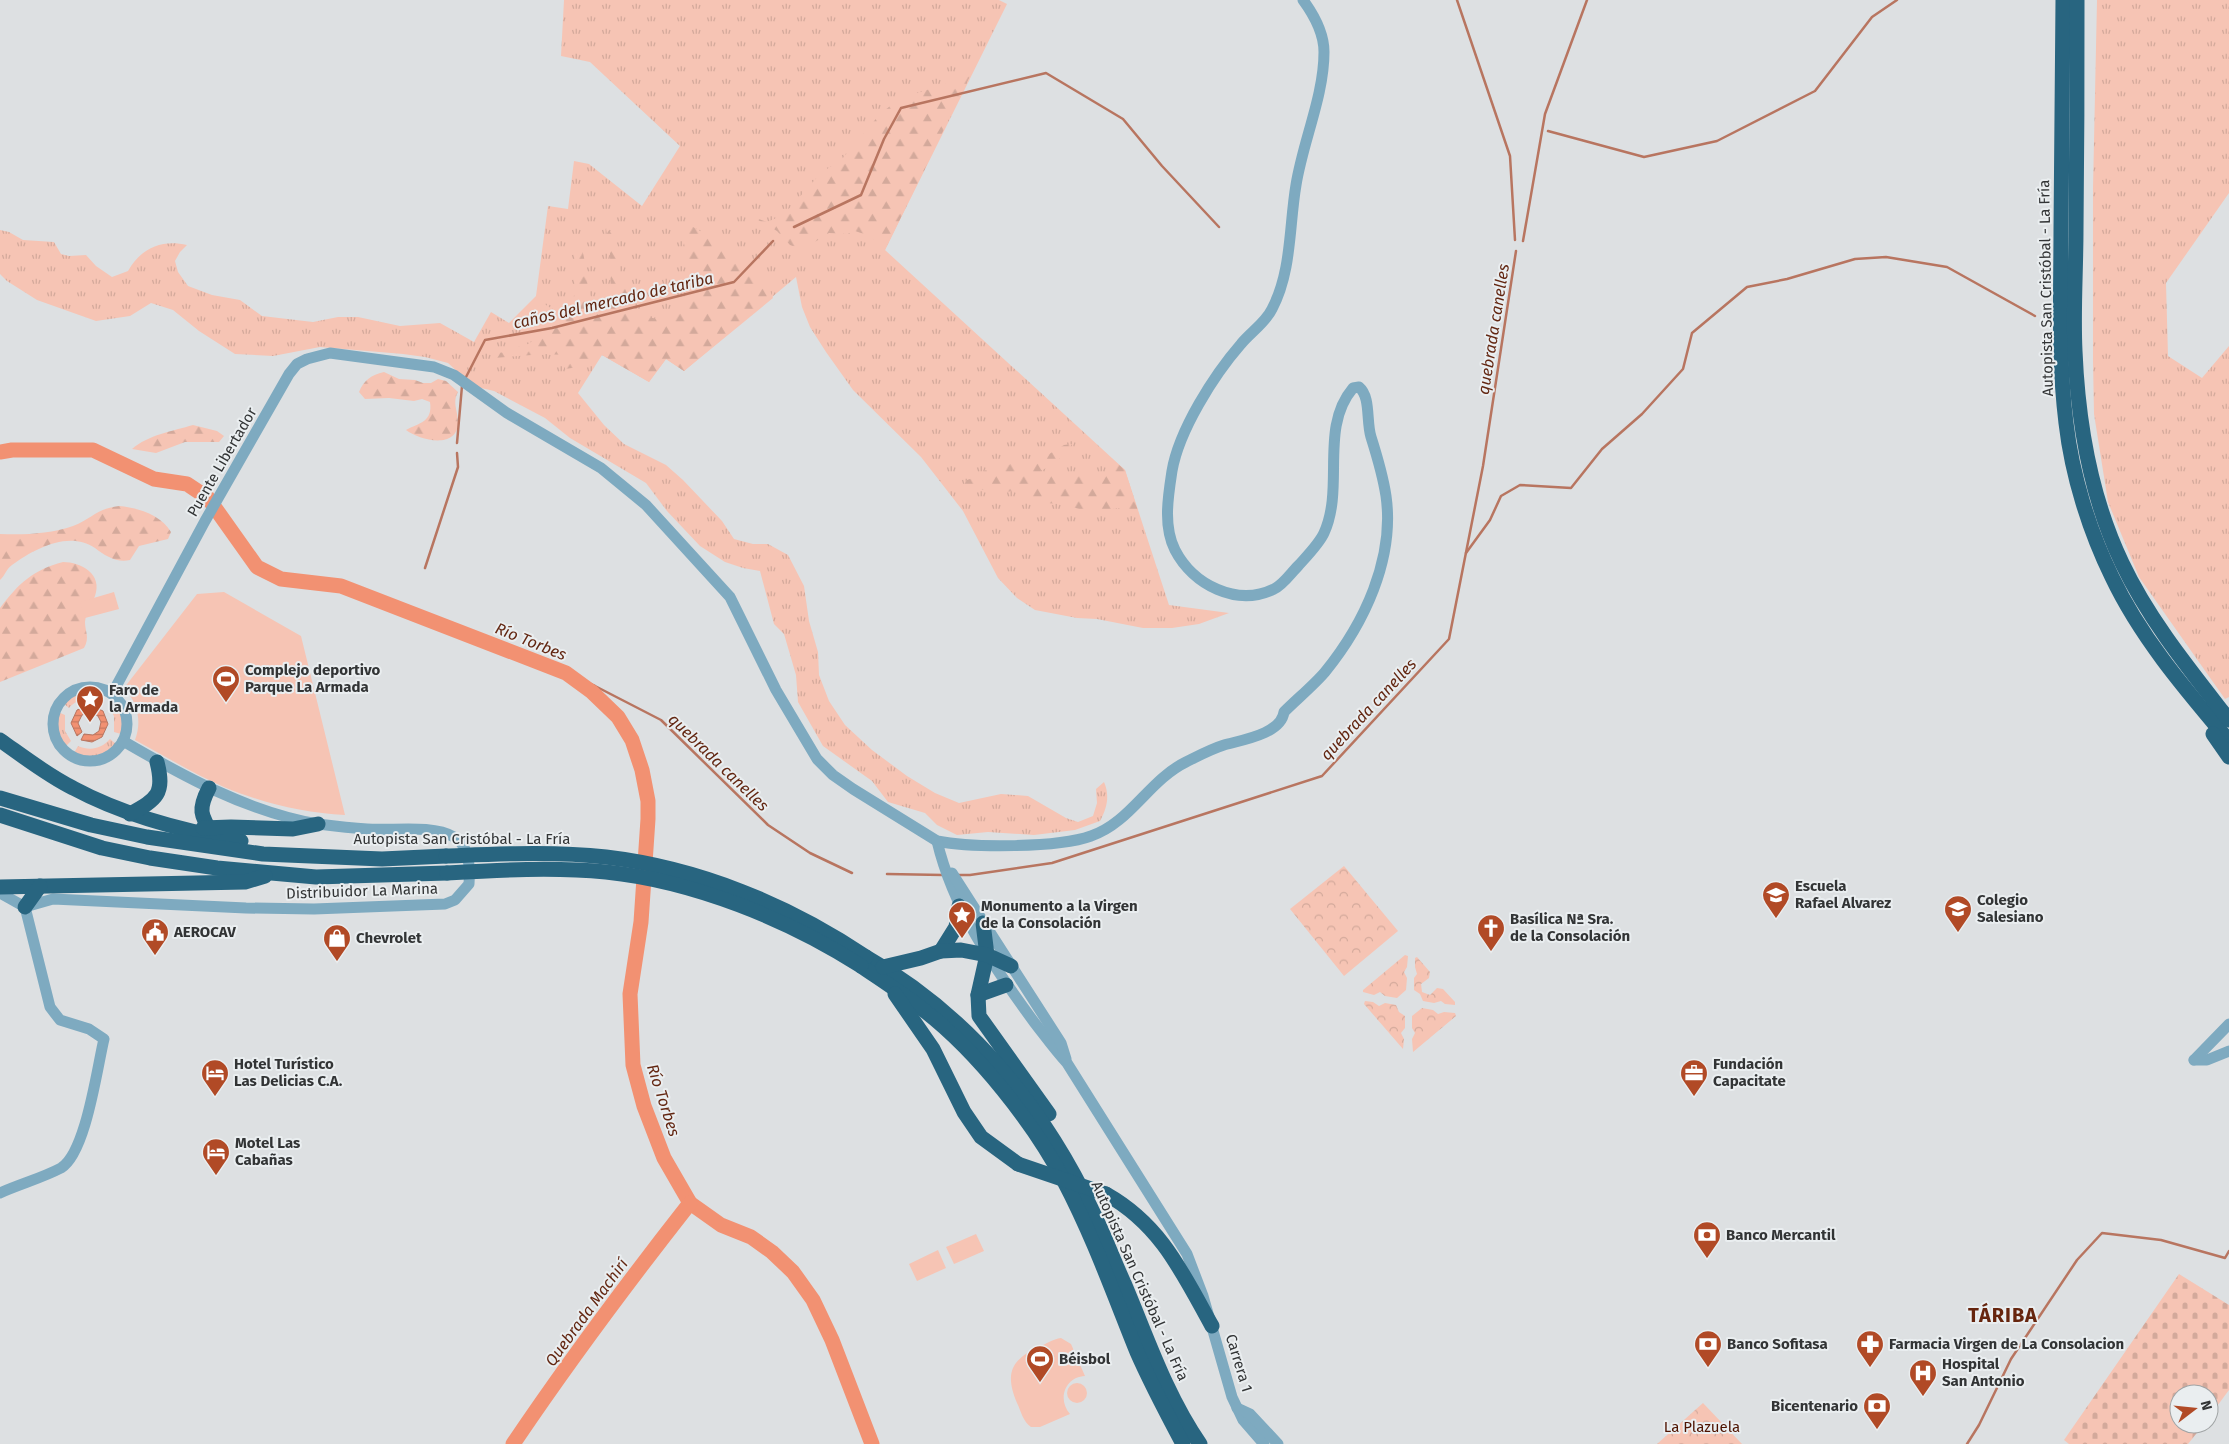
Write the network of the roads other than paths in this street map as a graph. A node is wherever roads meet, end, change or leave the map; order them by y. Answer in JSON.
{"nodes":[{"id":1,"x":1303,"y":0,"type":"edge"},
{"id":2,"x":2063,"y":0,"type":"edge"},
{"id":3,"x":2077,"y":0,"type":"edge"},
{"id":4,"x":112,"y":694,"type":"junction"},
{"id":5,"x":2190,"y":694,"type":"junction"},
{"id":6,"x":2229,"y":720,"type":"edge"},
{"id":7,"x":0,"y":740,"type":"edge"},
{"id":8,"x":123,"y":741,"type":"junction"},
{"id":9,"x":2229,"y":741,"type":"edge"},
{"id":10,"x":2229,"y":756,"type":"edge"},
{"id":11,"x":157,"y":762,"type":"junction"},
{"id":12,"x":209,"y":788,"type":"junction"},
{"id":13,"x":0,"y":798,"type":"edge"},
{"id":14,"x":130,"y":814,"type":"junction"},
{"id":15,"x":0,"y":815,"type":"edge"},
{"id":16,"x":318,"y":824,"type":"junction"},
{"id":17,"x":210,"y":832,"type":"junction"},
{"id":18,"x":941,"y":842,"type":"junction"},
{"id":19,"x":310,"y":856,"type":"junction"},
{"id":20,"x":272,"y":873,"type":"junction"},
{"id":21,"x":954,"y":883,"type":"junction"},
{"id":22,"x":40,"y":886,"type":"junction"},
{"id":23,"x":0,"y":887,"type":"edge"},
{"id":24,"x":0,"y":893,"type":"edge"},
{"id":25,"x":959,"y":906,"type":"junction"},
{"id":26,"x":25,"y":907,"type":"junction"},
{"id":27,"x":983,"y":923,"type":"junction"},
{"id":28,"x":941,"y":951,"type":"junction"},
{"id":29,"x":987,"y":956,"type":"junction"},
{"id":30,"x":863,"y":961,"type":"junction"},
{"id":31,"x":1012,"y":966,"type":"junction"},
{"id":32,"x":883,"y":967,"type":"junction"},
{"id":33,"x":888,"y":984,"type":"junction"},
{"id":34,"x":1006,"y":985,"type":"junction"},
{"id":35,"x":978,"y":994,"type":"junction"},
{"id":36,"x":2229,"y":1024,"type":"edge"},
{"id":37,"x":2229,"y":1051,"type":"edge"},
{"id":38,"x":1068,"y":1063,"type":"junction"},
{"id":39,"x":0,"y":1193,"type":"edge"},
{"id":40,"x":1104,"y":1237,"type":"junction"},
{"id":41,"x":1212,"y":1326,"type":"junction"},
{"id":42,"x":1238,"y":1408,"type":"junction"},
{"id":43,"x":1183,"y":1444,"type":"edge"},
{"id":44,"x":1200,"y":1444,"type":"edge"},
{"id":45,"x":1264,"y":1444,"type":"edge"},
{"id":46,"x":1278,"y":1444,"type":"edge"}],
"edges":[{"from":1,"to":18,"type":"street"},
{"from":2,"to":5,"type":"highway","name":"Autopista San Cristóbal - La Fría"},
{"from":3,"to":6,"type":"highway","name":"Autopista San Cristóbal - La Fría"},
{"from":4,"to":8,"type":"street"},
{"from":4,"to":8,"type":"street"},
{"from":4,"to":18,"type":"street","name":"Puente Libertador"},
{"from":5,"to":9,"type":"highway","name":"Autopista San Cristóbal - La Fría"},
{"from":5,"to":10,"type":"highway"},
{"from":7,"to":14,"type":"highway","name":"Autopista San Cristóbal - La Fría"},
{"from":8,"to":11,"type":"street","name":"Distribuidor La Marina"},
{"from":11,"to":12,"type":"street","name":"Distribuidor La Marina"},
{"from":11,"to":14,"type":"highway"},
{"from":12,"to":16,"type":"street","name":"Distribuidor La Marina"},
{"from":12,"to":17,"type":"highway"},
{"from":13,"to":19,"type":"highway"},
{"from":14,"to":17,"type":"highway","name":"Autopista San Cristóbal - La Fría"},
{"from":15,"to":20,"type":"highway","name":"Autopista San Cristóbal - La Fría"},
{"from":16,"to":17,"type":"highway"},
{"from":16,"to":26,"type":"street","name":"Distribuidor La Marina"},
{"from":17,"to":19,"type":"highway","name":"Autopista San Cristóbal - La Fría"},
{"from":18,"to":21,"type":"street"},
{"from":19,"to":30,"type":"highway","name":"Autopista San Cristóbal - La Fría","bridge":true},
{"from":20,"to":22,"type":"highway"},
{"from":20,"to":30,"type":"highway","name":"Autopista San Cristóbal - La Fría","bridge":true},
{"from":21,"to":25,"type":"street"},
{"from":21,"to":27,"type":"street"},
{"from":22,"to":23,"type":"highway"},
{"from":22,"to":26,"type":"highway"},
{"from":24,"to":26,"type":"street"},
{"from":25,"to":28,"type":"highway"},
{"from":25,"to":29,"type":"street"},
{"from":26,"to":39,"type":"street"},
{"from":27,"to":29,"type":"highway"},
{"from":27,"to":31,"type":"street"},
{"from":28,"to":29,"type":"highway"},
{"from":28,"to":32,"type":"highway"},
{"from":29,"to":31,"type":"highway"},
{"from":29,"to":34,"type":"street"},
{"from":29,"to":35,"type":"highway"},
{"from":30,"to":32,"type":"highway","name":"Autopista San Cristóbal - La Fría"},
{"from":30,"to":33,"type":"highway","name":"Autopista San Cristóbal - La Fría"},
{"from":31,"to":38,"type":"street"},
{"from":32,"to":40,"type":"highway","name":"Autopista San Cristóbal - La Fría"},
{"from":33,"to":41,"type":"highway","bridge":true},
{"from":33,"to":43,"type":"highway","name":"Autopista San Cristóbal - La Fría"},
{"from":34,"to":35,"type":"highway"},
{"from":34,"to":38,"type":"street"},
{"from":35,"to":40,"type":"highway"},
{"from":36,"to":37,"type":"street"},
{"from":38,"to":41,"type":"street","name":"Carrera 1"},
{"from":40,"to":44,"type":"highway","name":"Autopista San Cristóbal - La Fría"},
{"from":41,"to":42,"type":"street","name":"Carrera 1"},
{"from":42,"to":45,"type":"street","name":"Carrera 1"},
{"from":42,"to":46,"type":"street","name":"Carrera 1"}]}
